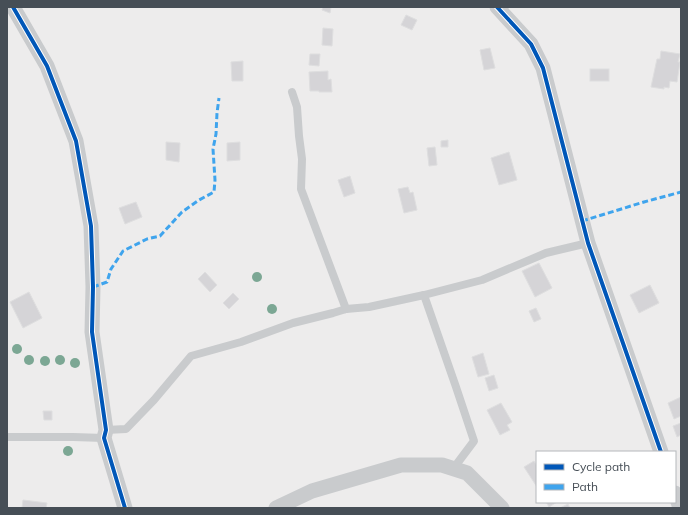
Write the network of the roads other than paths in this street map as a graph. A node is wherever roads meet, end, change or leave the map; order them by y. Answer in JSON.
{"nodes":[{"id":1,"x":13,"y":7,"type":"edge"},
{"id":2,"x":497,"y":7,"type":"edge"},
{"id":3,"x":292,"y":92,"type":"dead end"},
{"id":4,"x":588,"y":243,"type":"junction"},
{"id":5,"x":424,"y":295,"type":"junction"},
{"id":6,"x":346,"y":308,"type":"junction"},
{"id":7,"x":105,"y":434,"type":"junction"},
{"id":8,"x":7,"y":437,"type":"edge"},
{"id":9,"x":661,"y":451,"type":"edge"},
{"id":10,"x":453,"y":469,"type":"junction"},
{"id":11,"x":676,"y":496,"type":"edge"},
{"id":12,"x":125,"y":508,"type":"edge"},
{"id":13,"x":276,"y":508,"type":"edge"},
{"id":14,"x":502,"y":508,"type":"edge"},
{"id":15,"x":680,"y":508,"type":"edge"}],
"edges":[{"from":1,"to":7,"type":"street"},
{"from":2,"to":4,"type":"street"},
{"from":3,"to":6,"type":"lane"},
{"from":4,"to":5,"type":"lane"},
{"from":4,"to":9,"type":"street"},
{"from":5,"to":6,"type":"lane"},
{"from":5,"to":10,"type":"lane"},
{"from":6,"to":7,"type":"lane"},
{"from":7,"to":8,"type":"lane"},
{"from":7,"to":12,"type":"street"},
{"from":10,"to":13,"type":"street"},
{"from":10,"to":14,"type":"street"},
{"from":11,"to":15,"type":"street"}]}
